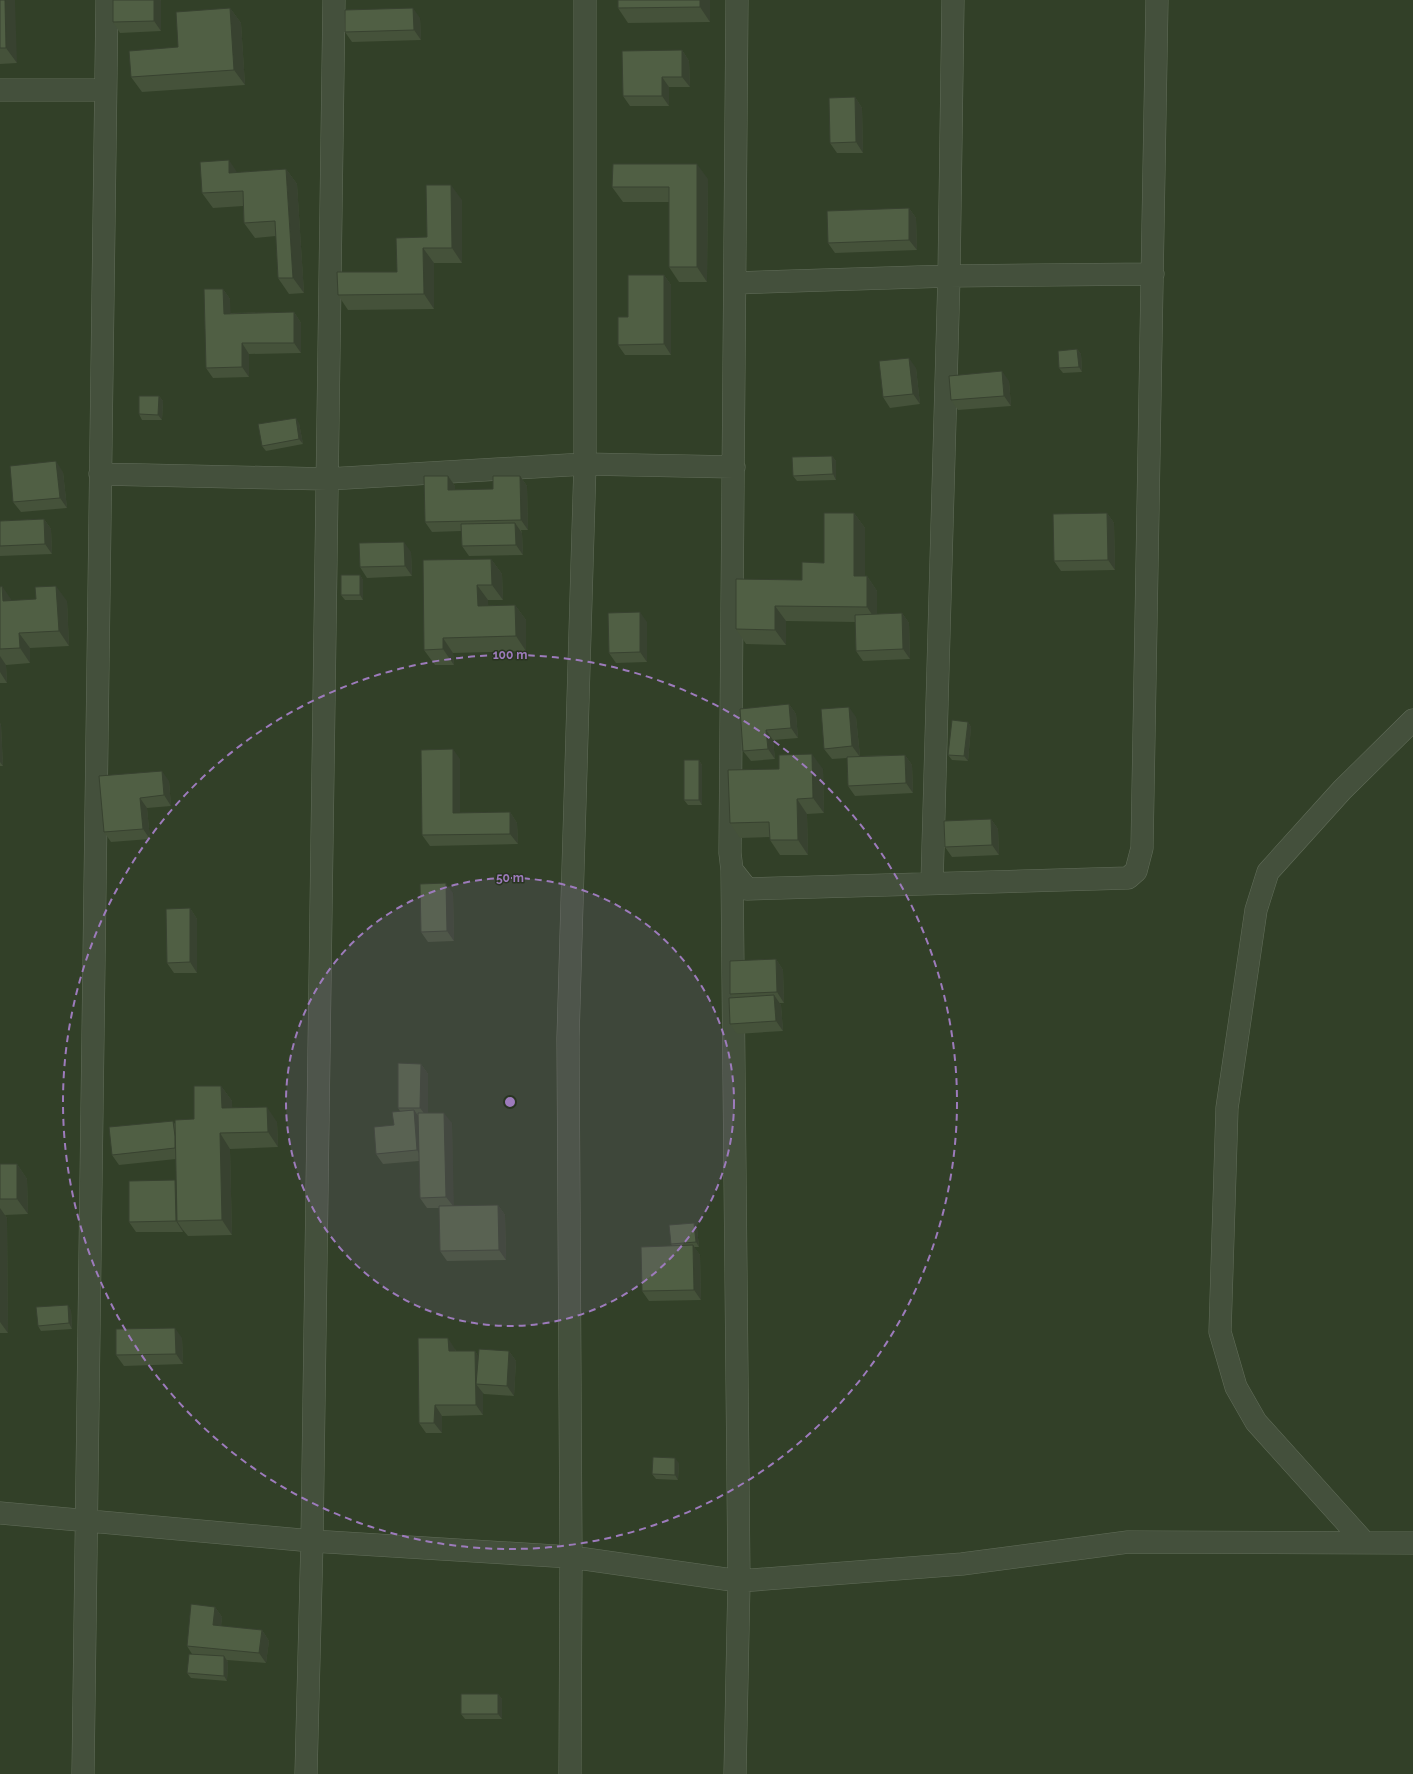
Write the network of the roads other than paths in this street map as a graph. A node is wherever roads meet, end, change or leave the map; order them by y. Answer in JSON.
{"nodes":[{"id":1,"x":107,"y":0,"type":"edge"},
{"id":2,"x":334,"y":0,"type":"edge"},
{"id":3,"x":585,"y":0,"type":"edge"},
{"id":4,"x":738,"y":0,"type":"edge"},
{"id":5,"x":953,"y":0,"type":"edge"},
{"id":6,"x":1157,"y":0,"type":"edge"},
{"id":7,"x":0,"y":90,"type":"edge"},
{"id":8,"x":105,"y":90,"type":"junction"},
{"id":9,"x":1153,"y":274,"type":"junction"},
{"id":10,"x":949,"y":276,"type":"junction"},
{"id":11,"x":735,"y":284,"type":"junction"},
{"id":12,"x":585,"y":464,"type":"junction"},
{"id":13,"x":734,"y":467,"type":"junction"},
{"id":14,"x":100,"y":474,"type":"junction"},
{"id":15,"x":328,"y":479,"type":"junction"},
{"id":16,"x":1413,"y":720,"type":"edge"},
{"id":17,"x":732,"y":870,"type":"junction"},
{"id":18,"x":932,"y":883,"type":"junction"},
{"id":19,"x":0,"y":1513,"type":"edge"},
{"id":20,"x":85,"y":1522,"type":"junction"},
{"id":21,"x":312,"y":1541,"type":"junction"},
{"id":22,"x":1365,"y":1543,"type":"junction"},
{"id":23,"x":1413,"y":1544,"type":"edge"},
{"id":24,"x":571,"y":1557,"type":"junction"},
{"id":25,"x":739,"y":1581,"type":"junction"},
{"id":26,"x":83,"y":1774,"type":"edge"},
{"id":27,"x":306,"y":1774,"type":"edge"},
{"id":28,"x":570,"y":1774,"type":"edge"},
{"id":29,"x":735,"y":1774,"type":"edge"}],
"edges":[{"from":1,"to":8,"type":"street"},
{"from":2,"to":15,"type":"street"},
{"from":3,"to":12,"type":"street"},
{"from":4,"to":11,"type":"street"},
{"from":5,"to":10,"type":"street"},
{"from":6,"to":9,"type":"street"},
{"from":7,"to":8,"type":"street"},
{"from":8,"to":14,"type":"street"},
{"from":9,"to":10,"type":"street"},
{"from":9,"to":18,"type":"street"},
{"from":10,"to":11,"type":"street"},
{"from":10,"to":18,"type":"street"},
{"from":11,"to":13,"type":"street"},
{"from":12,"to":13,"type":"street"},
{"from":12,"to":15,"type":"street"},
{"from":12,"to":24,"type":"street"},
{"from":13,"to":17,"type":"street"},
{"from":14,"to":15,"type":"street"},
{"from":14,"to":20,"type":"street"},
{"from":15,"to":21,"type":"street"},
{"from":16,"to":22,"type":"street"},
{"from":17,"to":18,"type":"street"},
{"from":17,"to":25,"type":"street"},
{"from":19,"to":20,"type":"street"},
{"from":20,"to":21,"type":"street"},
{"from":20,"to":26,"type":"street"},
{"from":21,"to":24,"type":"street"},
{"from":21,"to":27,"type":"street"},
{"from":22,"to":23,"type":"street"},
{"from":22,"to":25,"type":"street"},
{"from":24,"to":25,"type":"street"},
{"from":24,"to":28,"type":"street"},
{"from":25,"to":29,"type":"street"}]}
